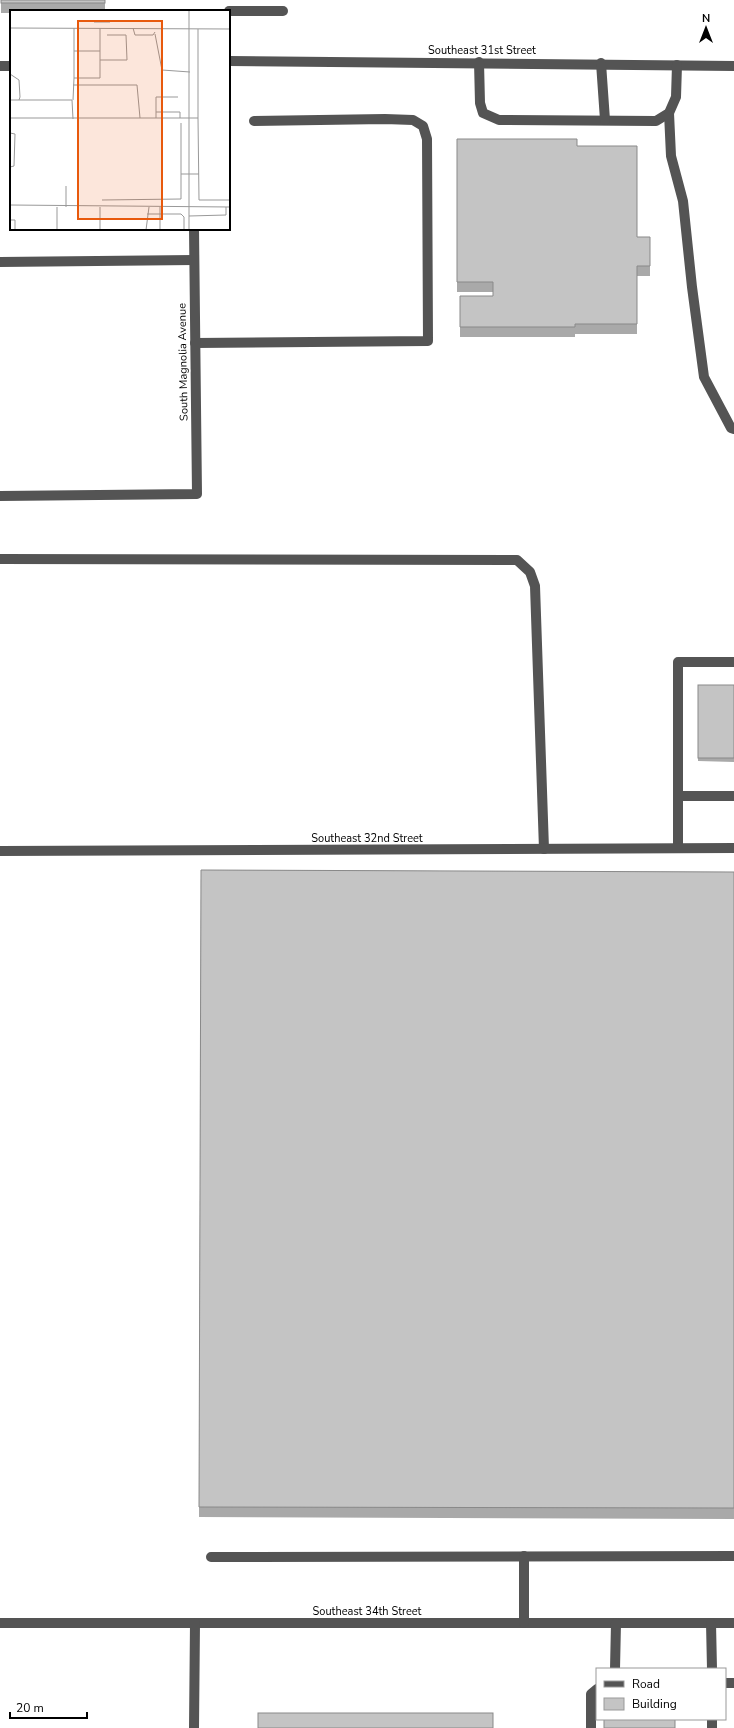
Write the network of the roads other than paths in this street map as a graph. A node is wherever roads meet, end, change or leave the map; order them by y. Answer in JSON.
{"nodes":[{"id":1,"x":230,"y":11,"type":"edge"},
{"id":2,"x":283,"y":11,"type":"dead end"},
{"id":3,"x":230,"y":61,"type":"edge"},
{"id":4,"x":479,"y":62,"type":"junction"},
{"id":5,"x":601,"y":63,"type":"junction"},
{"id":6,"x":677,"y":65,"type":"junction"},
{"id":7,"x":734,"y":66,"type":"edge"},
{"id":8,"x":668,"y":114,"type":"junction"},
{"id":9,"x":604,"y":120,"type":"junction"},
{"id":10,"x":254,"y":121,"type":"dead end"},
{"id":11,"x":194,"y":230,"type":"edge"},
{"id":12,"x":194,"y":260,"type":"junction"},
{"id":13,"x":0,"y":262,"type":"edge"},
{"id":14,"x":195,"y":343,"type":"junction"},
{"id":15,"x":734,"y":430,"type":"edge"},
{"id":16,"x":0,"y":496,"type":"edge"},
{"id":17,"x":0,"y":559,"type":"edge"},
{"id":18,"x":734,"y":662,"type":"edge"},
{"id":19,"x":678,"y":796,"type":"junction"},
{"id":20,"x":734,"y":796,"type":"edge"},
{"id":21,"x":678,"y":848,"type":"junction"},
{"id":22,"x":734,"y":848,"type":"edge"},
{"id":23,"x":544,"y":849,"type":"junction"},
{"id":24,"x":0,"y":851,"type":"edge"},
{"id":25,"x":524,"y":1556,"type":"junction"},
{"id":26,"x":734,"y":1556,"type":"edge"},
{"id":27,"x":211,"y":1557,"type":"dead end"},
{"id":28,"x":0,"y":1623,"type":"edge"},
{"id":29,"x":195,"y":1623,"type":"junction"},
{"id":30,"x":524,"y":1623,"type":"junction"},
{"id":31,"x":616,"y":1623,"type":"junction"},
{"id":32,"x":711,"y":1623,"type":"junction"},
{"id":33,"x":734,"y":1623,"type":"edge"},
{"id":34,"x":615,"y":1668,"type":"edge"},
{"id":35,"x":712,"y":1668,"type":"edge"},
{"id":36,"x":596,"y":1690,"type":"edge"},
{"id":37,"x":194,"y":1728,"type":"edge"},
{"id":38,"x":591,"y":1728,"type":"edge"}],
"edges":[{"from":1,"to":2,"type":"street"},
{"from":3,"to":4,"type":"street","name":"Southeast 31st Street"},
{"from":4,"to":5,"type":"street","name":"Southeast 31st Street"},
{"from":4,"to":9,"type":"street"},
{"from":5,"to":6,"type":"street","name":"Southeast 31st Street"},
{"from":5,"to":9,"type":"street"},
{"from":6,"to":7,"type":"street","name":"Southeast 31st Street"},
{"from":6,"to":8,"type":"street"},
{"from":8,"to":9,"type":"street"},
{"from":8,"to":15,"type":"street"},
{"from":10,"to":14,"type":"street"},
{"from":11,"to":12,"type":"street","name":"South Magnolia Avenue"},
{"from":12,"to":13,"type":"street"},
{"from":12,"to":14,"type":"street","name":"South Magnolia Avenue"},
{"from":14,"to":16,"type":"street","name":"South Magnolia Avenue"},
{"from":17,"to":23,"type":"street"},
{"from":18,"to":19,"type":"street"},
{"from":19,"to":20,"type":"street"},
{"from":19,"to":21,"type":"street"},
{"from":21,"to":22,"type":"street","name":"Southeast 32nd Street"},
{"from":21,"to":23,"type":"street","name":"Southeast 32nd Street"},
{"from":23,"to":24,"type":"street","name":"Southeast 32nd Street"},
{"from":25,"to":26,"type":"street"},
{"from":25,"to":27,"type":"street"},
{"from":25,"to":30,"type":"street"},
{"from":28,"to":29,"type":"street","name":"Southeast 34th Street"},
{"from":29,"to":30,"type":"street","name":"Southeast 34th Street"},
{"from":29,"to":37,"type":"street"},
{"from":30,"to":31,"type":"street","name":"Southeast 34th Street"},
{"from":31,"to":32,"type":"street","name":"Southeast 34th Street"},
{"from":31,"to":34,"type":"street"},
{"from":32,"to":33,"type":"street","name":"Southeast 34th Street"},
{"from":32,"to":35,"type":"street"},
{"from":36,"to":38,"type":"street"}]}
